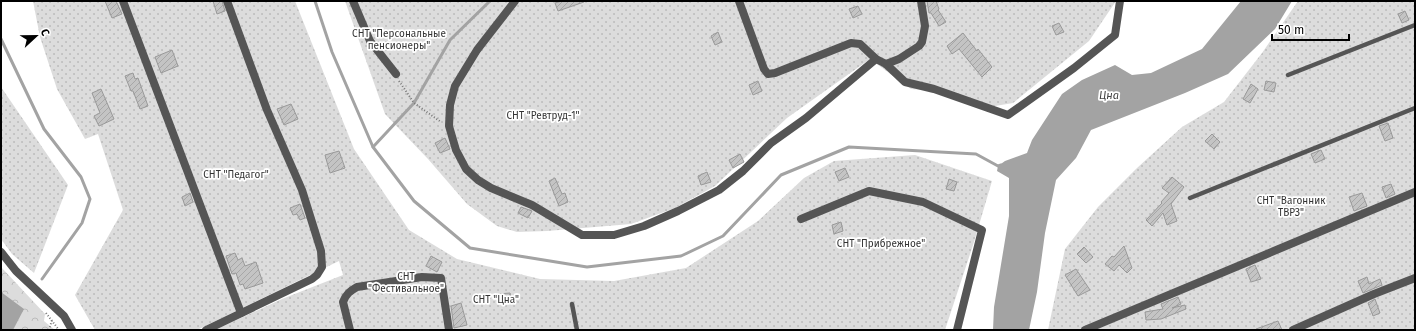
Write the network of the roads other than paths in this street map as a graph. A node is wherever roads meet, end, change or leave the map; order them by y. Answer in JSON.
{"nodes":[{"id":1,"x":123,"y":1,"type":"edge"},
{"id":2,"x":227,"y":1,"type":"edge"},
{"id":3,"x":353,"y":1,"type":"edge"},
{"id":4,"x":515,"y":1,"type":"edge"},
{"id":5,"x":739,"y":1,"type":"edge"},
{"id":6,"x":921,"y":1,"type":"edge"},
{"id":7,"x":1120,"y":1,"type":"edge"},
{"id":8,"x":1415,"y":25,"type":"edge"},
{"id":9,"x":876,"y":59,"type":"junction"},
{"id":10,"x":886,"y":64,"type":"junction"},
{"id":11,"x":396,"y":74,"type":"road end"},
{"id":12,"x":1288,"y":75,"type":"dead end"},
{"id":13,"x":1415,"y":108,"type":"edge"},
{"id":14,"x":1415,"y":192,"type":"edge"},
{"id":15,"x":1190,"y":198,"type":"dead end"},
{"id":16,"x":801,"y":219,"type":"dead end"},
{"id":17,"x":1,"y":252,"type":"edge"},
{"id":18,"x":1415,"y":278,"type":"edge"},
{"id":19,"x":572,"y":304,"type":"dead end"},
{"id":20,"x":241,"y":313,"type":"junction"},
{"id":21,"x":72,"y":330,"type":"edge"},
{"id":22,"x":206,"y":330,"type":"edge"},
{"id":23,"x":350,"y":330,"type":"edge"},
{"id":24,"x":449,"y":330,"type":"edge"},
{"id":25,"x":577,"y":330,"type":"edge"},
{"id":26,"x":957,"y":330,"type":"edge"},
{"id":27,"x":1085,"y":330,"type":"edge"},
{"id":28,"x":1293,"y":330,"type":"edge"}],
"edges":[{"from":1,"to":20,"type":"street"},
{"from":2,"to":20,"type":"street"},
{"from":3,"to":11,"type":"street"},
{"from":4,"to":9,"type":"street"},
{"from":5,"to":9,"type":"street"},
{"from":6,"to":10,"type":"street"},
{"from":7,"to":10,"type":"street"},
{"from":8,"to":12,"type":"lane"},
{"from":9,"to":10,"type":"street"},
{"from":13,"to":15,"type":"lane"},
{"from":14,"to":27,"type":"street"},
{"from":16,"to":26,"type":"street"},
{"from":17,"to":21,"type":"street"},
{"from":18,"to":28,"type":"street"},
{"from":19,"to":25,"type":"lane"},
{"from":20,"to":22,"type":"street"},
{"from":23,"to":24,"type":"street"}]}
